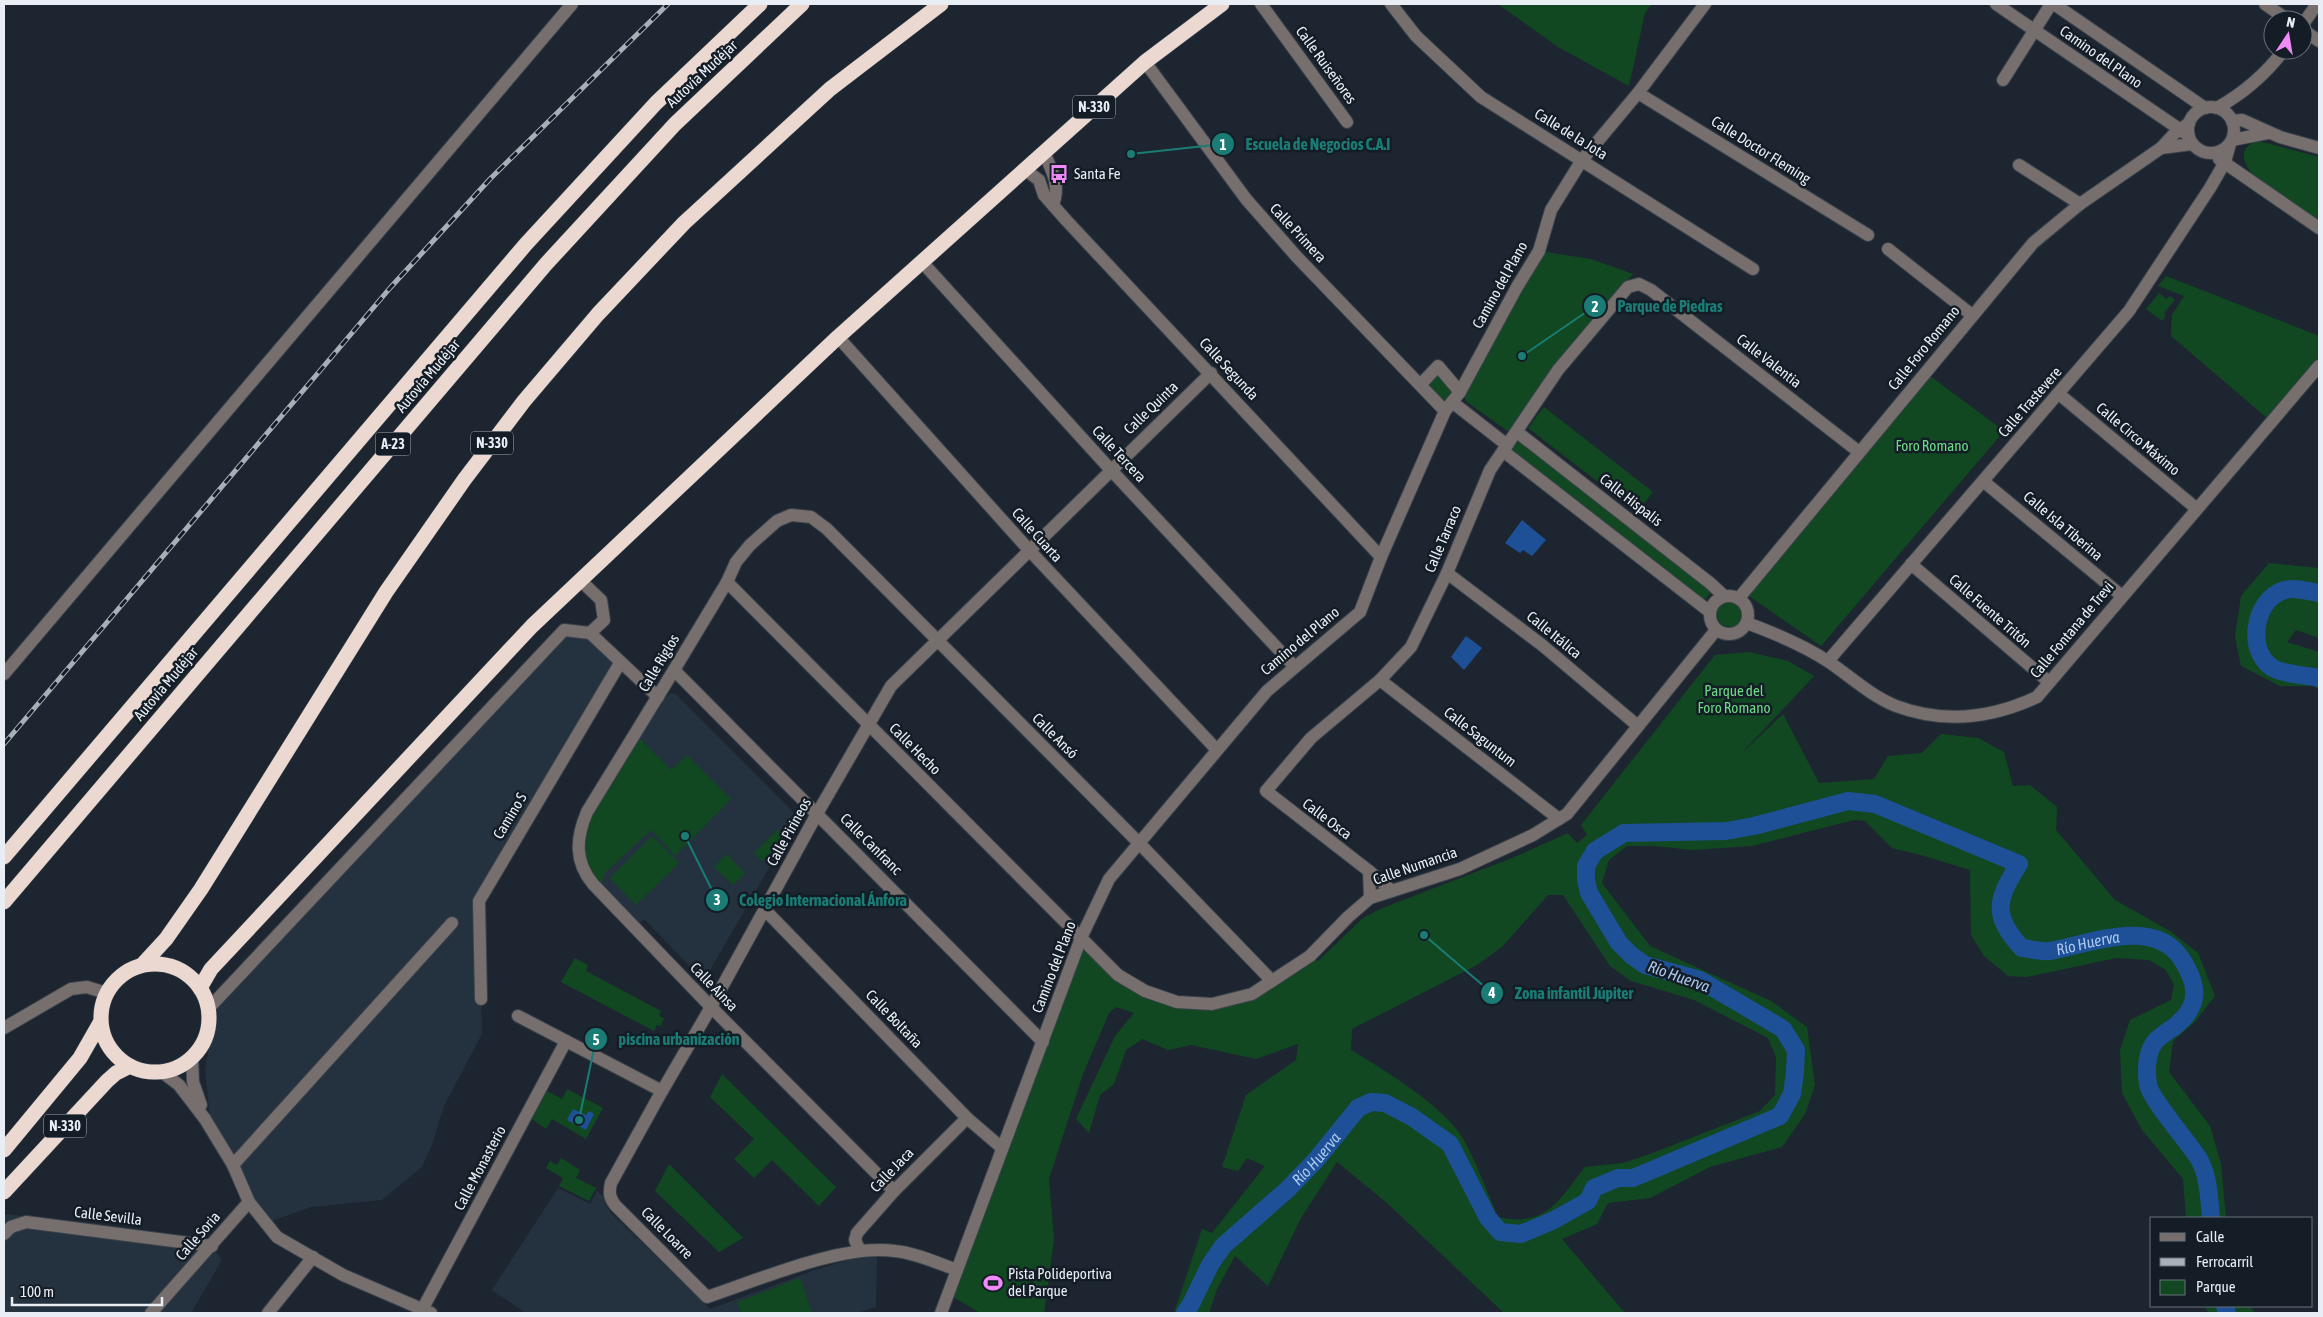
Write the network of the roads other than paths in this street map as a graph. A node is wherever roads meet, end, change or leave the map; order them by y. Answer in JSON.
{"nodes":[{"id":1,"x":572,"y":4,"type":"edge"},
{"id":2,"x":760,"y":4,"type":"edge"},
{"id":3,"x":802,"y":4,"type":"edge"},
{"id":4,"x":941,"y":4,"type":"edge"},
{"id":5,"x":1222,"y":4,"type":"edge"},
{"id":6,"x":1261,"y":4,"type":"edge"},
{"id":7,"x":1391,"y":4,"type":"edge"},
{"id":8,"x":1705,"y":4,"type":"edge"},
{"id":9,"x":1996,"y":4,"type":"edge"},
{"id":10,"x":2052,"y":4,"type":"edge"},
{"id":11,"x":2035,"y":31,"type":"junction"},
{"id":12,"x":2276,"y":60,"type":"edge"},
{"id":13,"x":1146,"y":62,"type":"junction"},
{"id":14,"x":2003,"y":80,"type":"dead end"},
{"id":15,"x":1638,"y":93,"type":"junction"},
{"id":16,"x":2242,"y":94,"type":"junction"},
{"id":17,"x":2211,"y":108,"type":"junction"},
{"id":18,"x":2232,"y":120,"type":"junction"},
{"id":19,"x":1347,"y":122,"type":"dead end"},
{"id":20,"x":2187,"y":133,"type":"junction"},
{"id":21,"x":2268,"y":133,"type":"junction"},
{"id":22,"x":2231,"y":142,"type":"junction"},
{"id":23,"x":2161,"y":148,"type":"junction"},
{"id":24,"x":2319,"y":148,"type":"edge"},
{"id":25,"x":1044,"y":152,"type":"junction"},
{"id":26,"x":2211,"y":154,"type":"junction"},
{"id":27,"x":1582,"y":160,"type":"junction"},
{"id":28,"x":2225,"y":162,"type":"junction"},
{"id":29,"x":2019,"y":165,"type":"dead end"},
{"id":30,"x":1024,"y":169,"type":"junction"},
{"id":31,"x":2080,"y":204,"type":"junction"},
{"id":32,"x":1053,"y":205,"type":"junction"},
{"id":33,"x":2319,"y":228,"type":"edge"},
{"id":34,"x":1868,"y":235,"type":"dead end"},
{"id":35,"x":1888,"y":249,"type":"dead end"},
{"id":36,"x":922,"y":262,"type":"junction"},
{"id":37,"x":1753,"y":269,"type":"dead end"},
{"id":38,"x":1633,"y":284,"type":"joint"},
{"id":39,"x":1972,"y":315,"type":"junction"},
{"id":40,"x":838,"y":337,"type":"junction"},
{"id":41,"x":2319,"y":366,"type":"edge"},
{"id":42,"x":1211,"y":373,"type":"junction"},
{"id":43,"x":1420,"y":384,"type":"junction"},
{"id":44,"x":1460,"y":392,"type":"junction"},
{"id":45,"x":2058,"y":394,"type":"junction"},
{"id":46,"x":1448,"y":407,"type":"junction"},
{"id":47,"x":1517,"y":432,"type":"junction"},
{"id":48,"x":1504,"y":448,"type":"junction"},
{"id":49,"x":1859,"y":452,"type":"junction"},
{"id":50,"x":1110,"y":469,"type":"junction"},
{"id":51,"x":1983,"y":481,"type":"junction"},
{"id":52,"x":2197,"y":509,"type":"junction"},
{"id":53,"x":811,"y":517,"type":"joint"},
{"id":54,"x":1029,"y":550,"type":"junction"},
{"id":55,"x":1381,"y":557,"type":"junction"},
{"id":56,"x":1911,"y":564,"type":"junction"},
{"id":57,"x":1447,"y":573,"type":"junction"},
{"id":58,"x":580,"y":580,"type":"junction"},
{"id":59,"x":727,"y":582,"type":"junction"},
{"id":60,"x":1724,"y":596,"type":"junction"},
{"id":61,"x":2122,"y":596,"type":"junction"},
{"id":62,"x":1739,"y":598,"type":"junction"},
{"id":63,"x":1710,"y":612,"type":"junction"},
{"id":64,"x":1747,"y":623,"type":"junction"},
{"id":65,"x":1716,"y":630,"type":"junction"},
{"id":66,"x":590,"y":633,"type":"junction"},
{"id":67,"x":937,"y":640,"type":"junction"},
{"id":68,"x":1828,"y":661,"type":"junction"},
{"id":69,"x":620,"y":664,"type":"junction"},
{"id":70,"x":1294,"y":666,"type":"junction"},
{"id":71,"x":674,"y":670,"type":"junction"},
{"id":72,"x":4,"y":674,"type":"edge"},
{"id":73,"x":1380,"y":680,"type":"junction"},
{"id":74,"x":2048,"y":682,"type":"junction"},
{"id":75,"x":658,"y":697,"type":"junction"},
{"id":76,"x":868,"y":724,"type":"junction"},
{"id":77,"x":1638,"y":726,"type":"junction"},
{"id":78,"x":1217,"y":750,"type":"junction"},
{"id":79,"x":1266,"y":791,"type":"joint"},
{"id":80,"x":818,"y":812,"type":"junction"},
{"id":81,"x":1559,"y":819,"type":"junction"},
{"id":82,"x":1139,"y":843,"type":"junction"},
{"id":83,"x":4,"y":857,"type":"edge"},
{"id":84,"x":581,"y":865,"type":"joint"},
{"id":85,"x":1369,"y":871,"type":"junction"},
{"id":86,"x":1392,"y":891,"type":"junction"},
{"id":87,"x":1370,"y":898,"type":"junction"},
{"id":88,"x":4,"y":902,"type":"edge"},
{"id":89,"x":765,"y":910,"type":"junction"},
{"id":90,"x":452,"y":923,"type":"dead end"},
{"id":91,"x":1081,"y":938,"type":"junction"},
{"id":92,"x":142,"y":965,"type":"junction"},
{"id":93,"x":1272,"y":981,"type":"junction"},
{"id":94,"x":200,"y":988,"type":"junction"},
{"id":95,"x":106,"y":992,"type":"junction"},
{"id":96,"x":481,"y":1000,"type":"dead end"},
{"id":97,"x":711,"y":1008,"type":"junction"},
{"id":98,"x":208,"y":1009,"type":"junction"},
{"id":99,"x":518,"y":1016,"type":"dead end"},
{"id":100,"x":100,"y":1023,"type":"junction"},
{"id":101,"x":4,"y":1028,"type":"edge"},
{"id":102,"x":566,"y":1042,"type":"junction"},
{"id":103,"x":1043,"y":1042,"type":"junction"},
{"id":104,"x":192,"y":1058,"type":"junction"},
{"id":105,"x":130,"y":1066,"type":"junction"},
{"id":106,"x":162,"y":1072,"type":"junction"},
{"id":107,"x":662,"y":1091,"type":"junction"},
{"id":108,"x":966,"y":1118,"type":"junction"},
{"id":109,"x":205,"y":1119,"type":"junction"},
{"id":110,"x":1002,"y":1148,"type":"junction"},
{"id":111,"x":4,"y":1150,"type":"edge"},
{"id":112,"x":233,"y":1165,"type":"junction"},
{"id":113,"x":610,"y":1190,"type":"joint"},
{"id":114,"x":894,"y":1191,"type":"junction"},
{"id":115,"x":4,"y":1192,"type":"edge"},
{"id":116,"x":249,"y":1202,"type":"junction"},
{"id":117,"x":4,"y":1234,"type":"edge"},
{"id":118,"x":212,"y":1246,"type":"junction"},
{"id":119,"x":860,"y":1251,"type":"junction"},
{"id":120,"x":313,"y":1257,"type":"junction"},
{"id":121,"x":957,"y":1270,"type":"junction"},
{"id":122,"x":420,"y":1311,"type":"edge"},
{"id":123,"x":150,"y":1313,"type":"edge"},
{"id":124,"x":268,"y":1313,"type":"edge"},
{"id":125,"x":941,"y":1313,"type":"edge"}],
"edges":[{"from":1,"to":72,"type":"street"},
{"from":2,"to":83,"type":"highway","name":"Autovía Mudéjar","number":"A-23"},
{"from":3,"to":88,"type":"highway","name":"Autovía Mudéjar","number":"A-23"},
{"from":4,"to":92,"type":"highway","number":"N-330"},
{"from":5,"to":13,"type":"highway","number":"N-330"},
{"from":6,"to":19,"type":"street","name":"Calle Ruiseñores"},
{"from":7,"to":27,"type":"street","name":"Calle de la Jota"},
{"from":8,"to":15,"type":"street","name":"Camino del Plano"},
{"from":9,"to":11,"type":"street","name":"Camino del Plano"},
{"from":10,"to":11,"type":"street"},
{"from":10,"to":17,"type":"street","name":"Camino del Plano"},
{"from":11,"to":14,"type":"street"},
{"from":11,"to":20,"type":"street","name":"Camino del Plano"},
{"from":12,"to":16,"type":"street"},
{"from":13,"to":25,"type":"highway","number":"N-330"},
{"from":13,"to":43,"type":"street","name":"Calle Primera"},
{"from":15,"to":27,"type":"street","name":"Camino del Plano"},
{"from":15,"to":34,"type":"street","name":"Calle Doctor Fleming"},
{"from":16,"to":17,"type":"street"},
{"from":16,"to":18,"type":"street"},
{"from":17,"to":18,"type":"street"},
{"from":17,"to":20,"type":"street"},
{"from":18,"to":21,"type":"street"},
{"from":18,"to":22,"type":"street"},
{"from":20,"to":23,"type":"street","name":"Calle Foro Romano"},
{"from":20,"to":23,"type":"street","name":"Calle Foro Romano"},
{"from":20,"to":26,"type":"street"},
{"from":21,"to":22,"type":"street"},
{"from":21,"to":24,"type":"street"},
{"from":22,"to":26,"type":"street"},
{"from":22,"to":28,"type":"street","name":"Calle Trastevere"},
{"from":23,"to":31,"type":"street","name":"Calle Foro Romano"},
{"from":25,"to":30,"type":"highway","number":"N-330"},
{"from":25,"to":32,"type":"street"},
{"from":26,"to":28,"type":"street"},
{"from":27,"to":37,"type":"street","name":"Calle de la Jota"},
{"from":27,"to":44,"type":"street","name":"Camino del Plano"},
{"from":28,"to":33,"type":"street"},
{"from":28,"to":45,"type":"street","name":"Calle Trastevere"},
{"from":29,"to":31,"type":"street"},
{"from":30,"to":32,"type":"street","name":"Calle Segunda"},
{"from":30,"to":36,"type":"highway","number":"N-330"},
{"from":31,"to":39,"type":"street","name":"Calle Foro Romano"},
{"from":32,"to":42,"type":"street","name":"Calle Segunda"},
{"from":35,"to":39,"type":"street"},
{"from":36,"to":40,"type":"highway","number":"N-330"},
{"from":36,"to":50,"type":"street","name":"Calle Tercera"},
{"from":38,"to":47,"type":"street","name":"Calle Tarraco"},
{"from":38,"to":49,"type":"street","name":"Calle Valentia"},
{"from":39,"to":49,"type":"street","name":"Calle Foro Romano"},
{"from":40,"to":54,"type":"street","name":"Calle Cuarta"},
{"from":40,"to":58,"type":"highway","number":"N-330"},
{"from":41,"to":52,"type":"street","name":"Calle Fontana de Trevi"},
{"from":42,"to":50,"type":"street","name":"Calle Quinta"},
{"from":42,"to":55,"type":"street","name":"Calle Segunda"},
{"from":43,"to":44,"type":"street"},
{"from":43,"to":46,"type":"street","name":"Calle Primera"},
{"from":44,"to":46,"type":"street","name":"Camino del Plano"},
{"from":45,"to":51,"type":"street","name":"Calle Trastevere"},
{"from":45,"to":52,"type":"street","name":"Calle Circo Máximo"},
{"from":46,"to":48,"type":"street"},
{"from":46,"to":55,"type":"street","name":"Camino del Plano"},
{"from":47,"to":48,"type":"street","name":"Calle Tarraco"},
{"from":47,"to":60,"type":"street","name":"Calle Hispalis"},
{"from":48,"to":57,"type":"street","name":"Calle Tarraco"},
{"from":48,"to":63,"type":"street"},
{"from":49,"to":62,"type":"street","name":"Calle Foro Romano"},
{"from":50,"to":54,"type":"street","name":"Calle Quinta"},
{"from":50,"to":70,"type":"street","name":"Calle Tercera"},
{"from":51,"to":56,"type":"street","name":"Calle Trastevere"},
{"from":51,"to":61,"type":"street","name":"Calle Isla Tiberina"},
{"from":52,"to":61,"type":"street","name":"Calle Fontana de Trevi"},
{"from":53,"to":59,"type":"street","name":"Calle Riglos"},
{"from":53,"to":67,"type":"street","name":"Calle Ansó"},
{"from":54,"to":67,"type":"street","name":"Calle Pirineos"},
{"from":54,"to":78,"type":"street","name":"Calle Cuarta"},
{"from":55,"to":70,"type":"street","name":"Camino del Plano"},
{"from":56,"to":68,"type":"street","name":"Calle Trastevere"},
{"from":56,"to":74,"type":"street","name":"Calle Fuente Tritón"},
{"from":57,"to":73,"type":"street","name":"Calle Tarraco"},
{"from":57,"to":77,"type":"street","name":"Calle Itálica"},
{"from":58,"to":66,"type":"street"},
{"from":58,"to":94,"type":"highway","number":"N-330"},
{"from":59,"to":71,"type":"street","name":"Calle Riglos"},
{"from":59,"to":76,"type":"street","name":"Calle Hecho"},
{"from":60,"to":62,"type":"street"},
{"from":60,"to":63,"type":"street"},
{"from":61,"to":74,"type":"street","name":"Calle Fontana de Trevi"},
{"from":62,"to":64,"type":"street"},
{"from":63,"to":65,"type":"street"},
{"from":64,"to":65,"type":"street"},
{"from":64,"to":68,"type":"street","name":"Calle Fontana de Trevi"},
{"from":65,"to":77,"type":"street","name":"Calle Numancia"},
{"from":66,"to":69,"type":"street"},
{"from":66,"to":98,"type":"street"},
{"from":67,"to":76,"type":"street","name":"Calle Pirineos"},
{"from":67,"to":82,"type":"street","name":"Calle Ansó"},
{"from":68,"to":74,"type":"street","name":"Calle Fontana de Trevi"},
{"from":69,"to":75,"type":"street"},
{"from":69,"to":96,"type":"street","name":"Camino S"},
{"from":70,"to":78,"type":"street","name":"Camino del Plano"},
{"from":71,"to":75,"type":"street","name":"Calle Riglos"},
{"from":71,"to":80,"type":"street","name":"Calle Canfranc"},
{"from":73,"to":79,"type":"street","name":"Calle Tarraco"},
{"from":73,"to":81,"type":"street","name":"Calle Saguntum"},
{"from":75,"to":84,"type":"street","name":"Calle Riglos"},
{"from":76,"to":80,"type":"street","name":"Calle Pirineos"},
{"from":76,"to":91,"type":"street","name":"Calle Hecho"},
{"from":77,"to":81,"type":"street","name":"Calle Numancia"},
{"from":78,"to":82,"type":"street","name":"Camino del Plano"},
{"from":79,"to":85,"type":"street","name":"Calle Osca"},
{"from":80,"to":89,"type":"street","name":"Calle Pirineos"},
{"from":80,"to":103,"type":"street","name":"Calle Canfranc"},
{"from":81,"to":86,"type":"street","name":"Calle Numancia"},
{"from":82,"to":91,"type":"street","name":"Camino del Plano"},
{"from":82,"to":93,"type":"street","name":"Calle Ansó"},
{"from":84,"to":97,"type":"street","name":"Calle Ainsa"},
{"from":85,"to":86,"type":"street","name":"Calle Osca"},
{"from":85,"to":87,"type":"street"},
{"from":86,"to":87,"type":"street","name":"Calle Numancia"},
{"from":87,"to":93,"type":"street","name":"Calle Numancia"},
{"from":89,"to":97,"type":"street","name":"Calle Pirineos"},
{"from":89,"to":108,"type":"street","name":"Calle Boltaña"},
{"from":90,"to":112,"type":"street"},
{"from":91,"to":93,"type":"street","name":"Calle Numancia"},
{"from":91,"to":103,"type":"street","name":"Camino del Plano"},
{"from":92,"to":94,"type":"highway","number":"N-330"},
{"from":92,"to":95,"type":"highway","number":"N-330"},
{"from":94,"to":98,"type":"highway","number":"N-330"},
{"from":95,"to":100,"type":"highway","number":"N-330"},
{"from":95,"to":101,"type":"street"},
{"from":97,"to":107,"type":"street","name":"Calle Pirineos"},
{"from":97,"to":114,"type":"street","name":"Calle Ainsa"},
{"from":98,"to":104,"type":"highway","number":"N-330"},
{"from":99,"to":102,"type":"street"},
{"from":100,"to":105,"type":"highway","number":"N-330"},
{"from":100,"to":111,"type":"highway","number":"N-330"},
{"from":102,"to":107,"type":"street"},
{"from":102,"to":122,"type":"street","name":"Calle Monasterio"},
{"from":103,"to":110,"type":"street","name":"Camino del Plano"},
{"from":104,"to":106,"type":"highway","number":"N-330"},
{"from":104,"to":109,"type":"street"},
{"from":105,"to":106,"type":"highway","number":"N-330"},
{"from":105,"to":115,"type":"highway","number":"N-330"},
{"from":106,"to":109,"type":"street"},
{"from":107,"to":113,"type":"street","name":"Calle Pirineos"},
{"from":108,"to":110,"type":"street","name":"Calle Boltaña"},
{"from":108,"to":114,"type":"street","name":"Calle Jaca"},
{"from":109,"to":112,"type":"street"},
{"from":110,"to":121,"type":"street","name":"Camino del Plano"},
{"from":112,"to":116,"type":"street"},
{"from":113,"to":119,"type":"street","name":"Calle Loarre"},
{"from":114,"to":119,"type":"street","name":"Calle Jaca"},
{"from":116,"to":118,"type":"street","name":"Calle Soria"},
{"from":116,"to":120,"type":"street"},
{"from":117,"to":118,"type":"street","name":"Calle Sevilla"},
{"from":118,"to":123,"type":"street","name":"Calle Soria"},
{"from":119,"to":121,"type":"street"},
{"from":120,"to":122,"type":"street"},
{"from":120,"to":124,"type":"street"},
{"from":121,"to":125,"type":"street","name":"Camino del Plano"}]}
